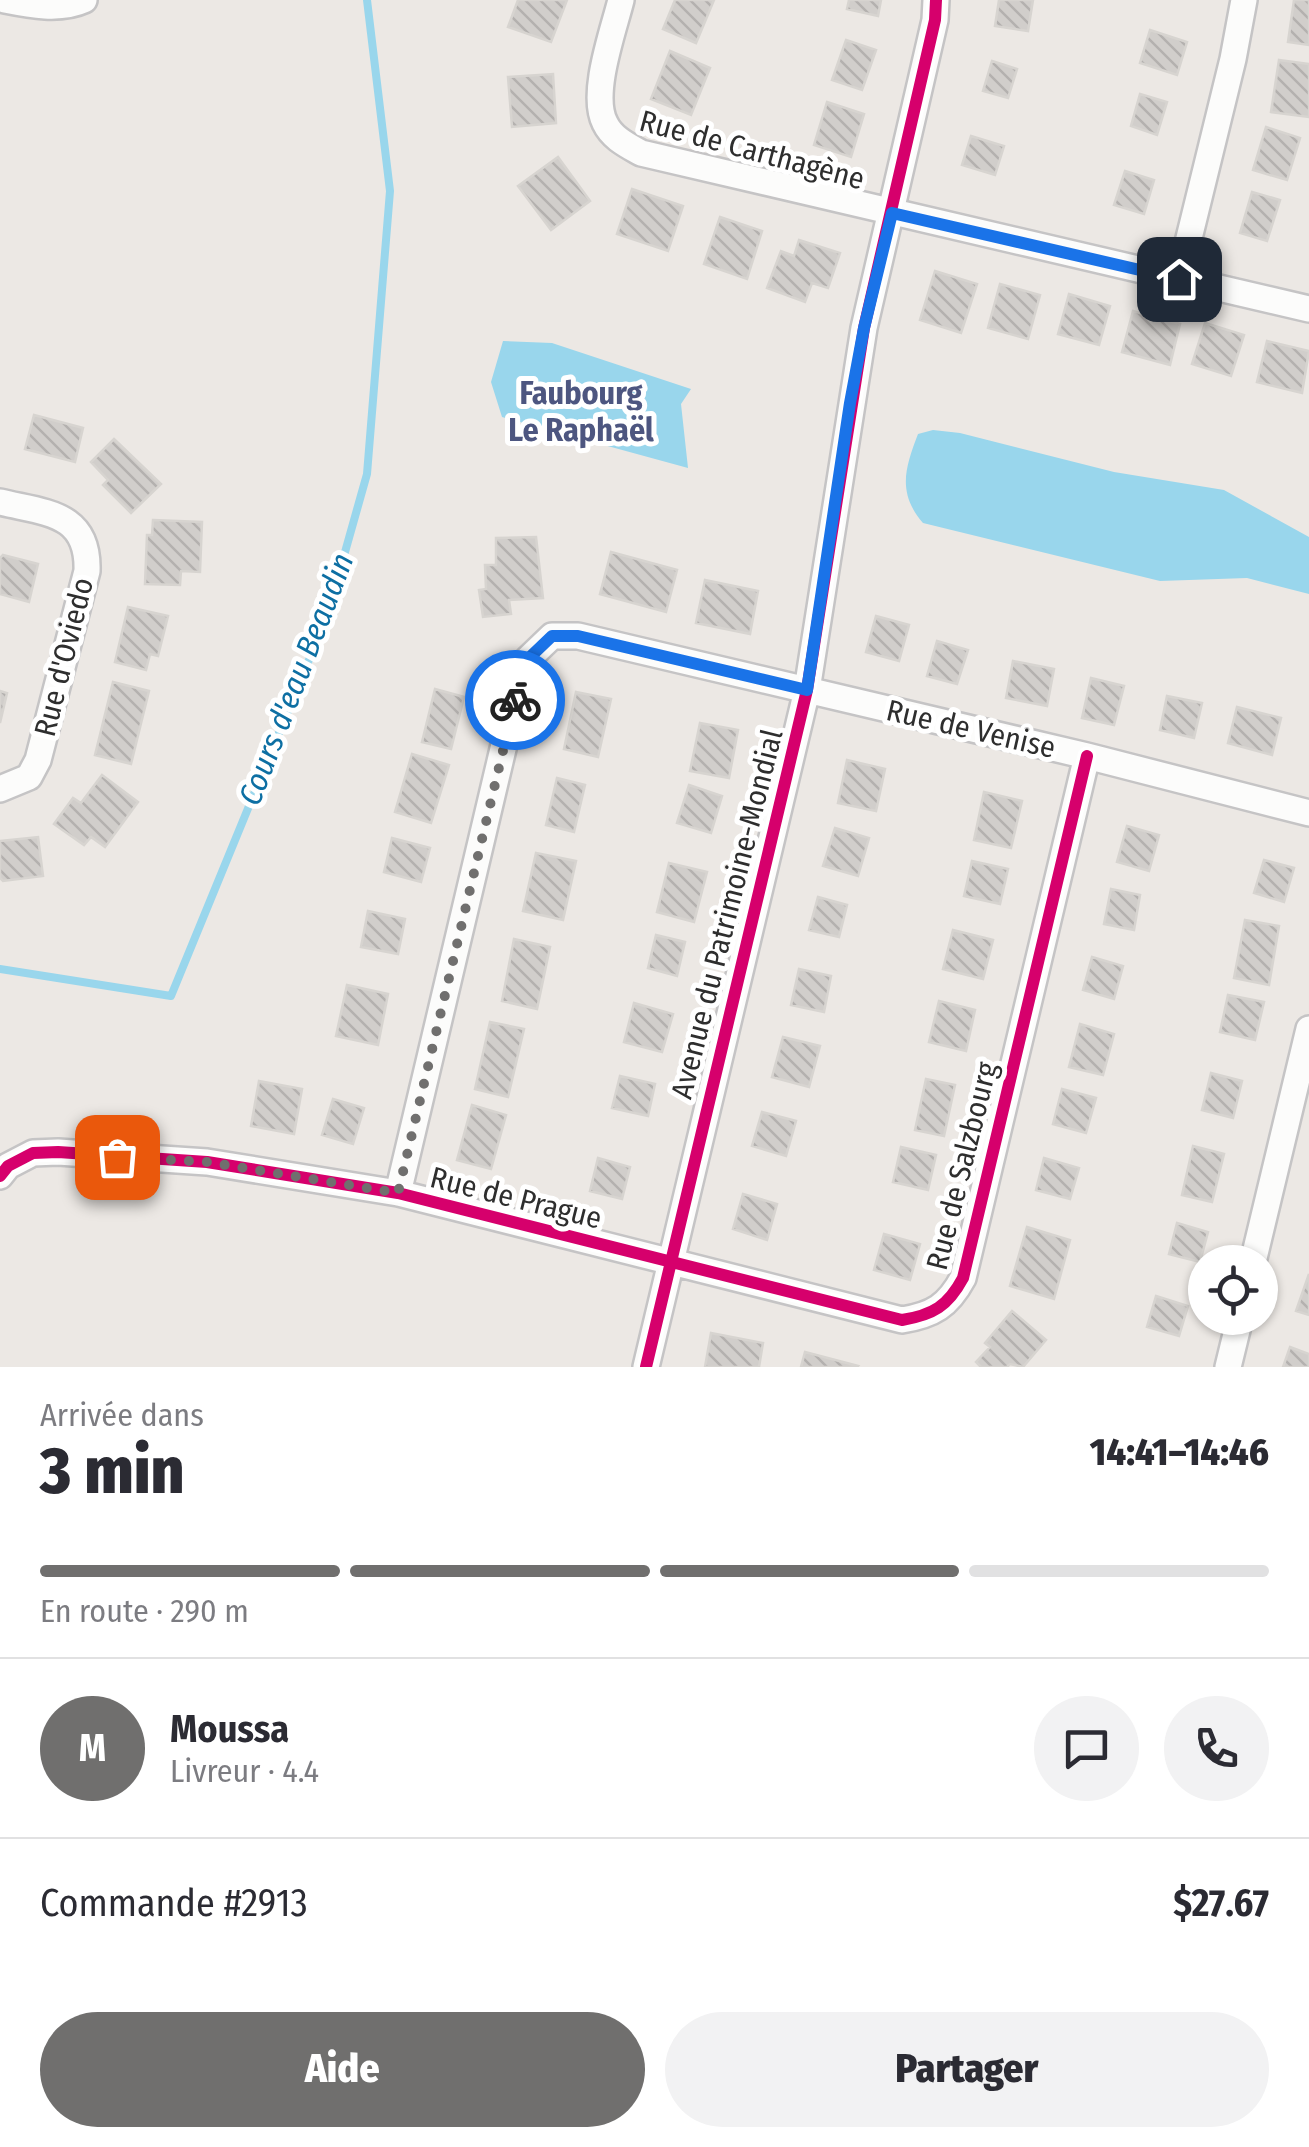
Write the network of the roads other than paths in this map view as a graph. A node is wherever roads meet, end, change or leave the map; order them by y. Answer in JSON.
{"nodes":[{"id":1,"x":5,"y":0,"type":"edge"},
{"id":2,"x":84,"y":0,"type":"edge"},
{"id":3,"x":621,"y":0,"type":"edge"},
{"id":4,"x":936,"y":0,"type":"edge"},
{"id":5,"x":1244,"y":0,"type":"edge"},
{"id":6,"x":892,"y":213,"type":"junction"},
{"id":7,"x":1179,"y":279,"type":"junction"},
{"id":8,"x":1309,"y":309,"type":"edge"},
{"id":9,"x":0,"y":502,"type":"edge"},
{"id":10,"x":807,"y":690,"type":"junction"},
{"id":11,"x":1086,"y":756,"type":"junction"},
{"id":12,"x":0,"y":789,"type":"edge"},
{"id":13,"x":1309,"y":813,"type":"edge"},
{"id":14,"x":1309,"y":1029,"type":"edge"},
{"id":15,"x":0,"y":1176,"type":"edge"},
{"id":16,"x":398,"y":1193,"type":"junction"},
{"id":17,"x":1257,"y":1245,"type":"edge"},
{"id":18,"x":668,"y":1263,"type":"junction"},
{"id":19,"x":1236,"y":1335,"type":"edge"},
{"id":20,"x":646,"y":1367,"type":"edge"},
{"id":21,"x":1228,"y":1367,"type":"edge"}],
"edges":[{"from":1,"to":2,"type":"street"},
{"from":3,"to":6,"type":"street","name":"Rue de Carthagène"},
{"from":4,"to":6,"type":"street","name":"Avenue du Patrimoine-Mondial"},
{"from":5,"to":7,"type":"street"},
{"from":6,"to":7,"type":"street","name":"Rue de Carthagène"},
{"from":6,"to":10,"type":"street","name":"Avenue du Patrimoine-Mondial"},
{"from":7,"to":8,"type":"street","name":"Rue de Carthagène"},
{"from":9,"to":12,"type":"street","name":"Rue d'Oviedo"},
{"from":10,"to":11,"type":"street","name":"Rue de Venise"},
{"from":10,"to":16,"type":"street","name":"Rue de Venise"},
{"from":10,"to":18,"type":"street","name":"Avenue du Patrimoine-Mondial"},
{"from":11,"to":13,"type":"street","name":"Rue de Venise"},
{"from":11,"to":18,"type":"street","name":"Rue de Salzbourg"},
{"from":14,"to":17,"type":"street"},
{"from":15,"to":16,"type":"street","name":"Rue de Prague"},
{"from":16,"to":18,"type":"street","name":"Rue de Prague"},
{"from":18,"to":20,"type":"street","name":"Avenue du Patrimoine-Mondial"},
{"from":19,"to":21,"type":"street"}]}
